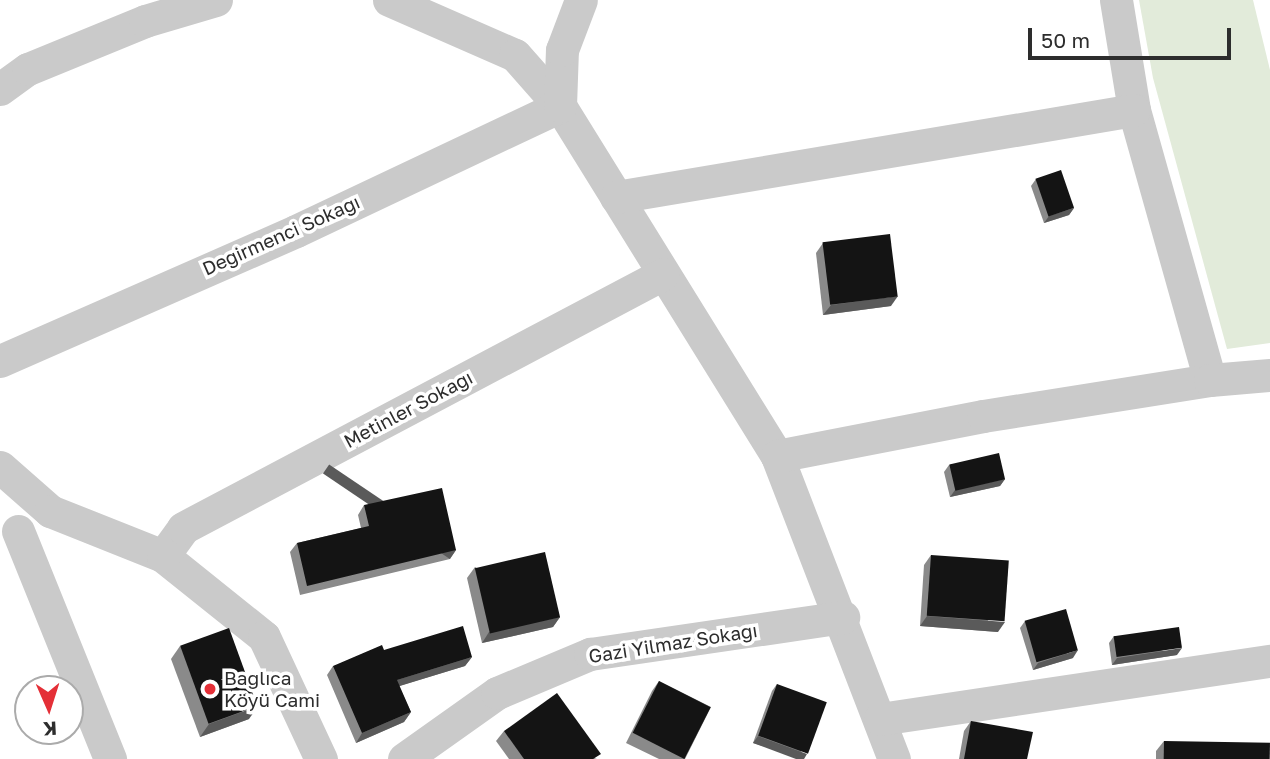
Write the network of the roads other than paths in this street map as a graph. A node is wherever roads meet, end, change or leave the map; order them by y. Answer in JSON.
{"nodes":[{"id":1,"x":216,"y":0,"type":"edge"},
{"id":2,"x":389,"y":0,"type":"edge"},
{"id":3,"x":581,"y":0,"type":"edge"},
{"id":4,"x":1116,"y":0,"type":"edge"},
{"id":5,"x":0,"y":89,"type":"edge"},
{"id":6,"x":560,"y":106,"type":"junction"},
{"id":7,"x":1134,"y":110,"type":"junction"},
{"id":8,"x":616,"y":197,"type":"junction"},
{"id":9,"x":663,"y":274,"type":"junction"},
{"id":10,"x":0,"y":362,"type":"edge"},
{"id":11,"x":1270,"y":376,"type":"edge"},
{"id":12,"x":1210,"y":380,"type":"junction"},
{"id":13,"x":777,"y":456,"type":"junction"},
{"id":14,"x":0,"y":467,"type":"edge"},
{"id":15,"x":50,"y":511,"type":"junction"},
{"id":16,"x":9,"y":534,"type":"edge"},
{"id":17,"x":163,"y":556,"type":"junction"},
{"id":18,"x":843,"y":617,"type":"junction"},
{"id":19,"x":1270,"y":661,"type":"edge"},
{"id":20,"x":880,"y":719,"type":"junction"},
{"id":21,"x":110,"y":759,"type":"edge"},
{"id":22,"x":321,"y":759,"type":"edge"},
{"id":23,"x":404,"y":759,"type":"edge"},
{"id":24,"x":894,"y":759,"type":"edge"}],
"edges":[{"from":1,"to":5,"type":"street"},
{"from":2,"to":6,"type":"street"},
{"from":3,"to":6,"type":"street"},
{"from":4,"to":7,"type":"street"},
{"from":6,"to":8,"type":"street"},
{"from":6,"to":10,"type":"street","name":"Degirmenci Sokağı"},
{"from":7,"to":8,"type":"street"},
{"from":7,"to":12,"type":"street"},
{"from":8,"to":9,"type":"street"},
{"from":9,"to":13,"type":"street"},
{"from":9,"to":17,"type":"street","name":"Metinler Sokağı"},
{"from":11,"to":12,"type":"street"},
{"from":12,"to":13,"type":"street"},
{"from":13,"to":18,"type":"street"},
{"from":14,"to":15,"type":"street"},
{"from":15,"to":16,"type":"street"},
{"from":15,"to":17,"type":"street"},
{"from":16,"to":21,"type":"street"},
{"from":17,"to":22,"type":"street"},
{"from":18,"to":20,"type":"street"},
{"from":18,"to":23,"type":"street","name":"Gazi Yilmaz Sokağı"},
{"from":19,"to":20,"type":"street"},
{"from":20,"to":24,"type":"street"}]}
